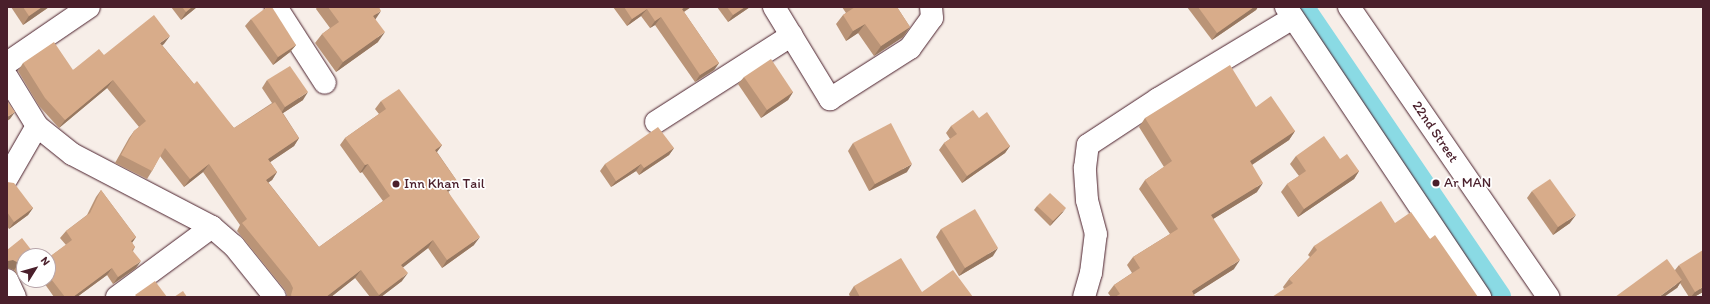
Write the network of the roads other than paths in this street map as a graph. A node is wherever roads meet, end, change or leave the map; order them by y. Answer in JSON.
{"nodes":[{"id":1,"x":88,"y":7,"type":"edge"},
{"id":2,"x":276,"y":7,"type":"edge"},
{"id":3,"x":774,"y":7,"type":"edge"},
{"id":4,"x":931,"y":7,"type":"edge"},
{"id":5,"x":1349,"y":7,"type":"edge"},
{"id":6,"x":1290,"y":13,"type":"edge"},
{"id":7,"x":792,"y":35,"type":"junction"},
{"id":8,"x":7,"y":63,"type":"edge"},
{"id":9,"x":7,"y":77,"type":"edge"},
{"id":10,"x":325,"y":83,"type":"dead end"},
{"id":11,"x":656,"y":122,"type":"dead end"},
{"id":12,"x":37,"y":126,"type":"junction"},
{"id":13,"x":7,"y":178,"type":"edge"},
{"id":14,"x":212,"y":227,"type":"junction"},
{"id":15,"x":7,"y":280,"type":"edge"},
{"id":16,"x":15,"y":297,"type":"edge"},
{"id":17,"x":117,"y":297,"type":"edge"},
{"id":18,"x":275,"y":297,"type":"edge"},
{"id":19,"x":1084,"y":297,"type":"edge"},
{"id":20,"x":1480,"y":297,"type":"edge"},
{"id":21,"x":1548,"y":297,"type":"edge"}],
"edges":[{"from":1,"to":8,"type":"street"},
{"from":2,"to":10,"type":"street"},
{"from":3,"to":7,"type":"street"},
{"from":4,"to":7,"type":"street"},
{"from":5,"to":21,"type":"street","name":"22nd Street"},
{"from":6,"to":19,"type":"street"},
{"from":6,"to":20,"type":"street"},
{"from":7,"to":11,"type":"street"},
{"from":9,"to":12,"type":"street"},
{"from":12,"to":13,"type":"street"},
{"from":12,"to":14,"type":"street"},
{"from":14,"to":17,"type":"street"},
{"from":14,"to":18,"type":"street"},
{"from":15,"to":16,"type":"street"}]}
